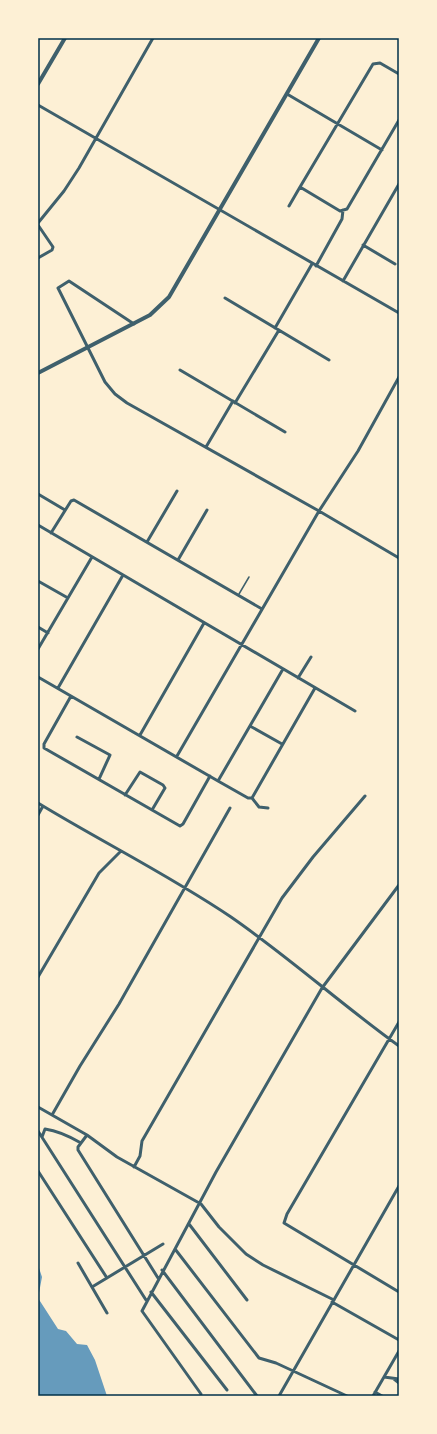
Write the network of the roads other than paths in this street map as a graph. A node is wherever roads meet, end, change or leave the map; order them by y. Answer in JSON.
{"nodes":[{"id":1,"x":65,"y":38,"type":"edge"},
{"id":2,"x":153,"y":38,"type":"edge"},
{"id":3,"x":319,"y":38,"type":"edge"},
{"id":4,"x":399,"y":74,"type":"edge"},
{"id":5,"x":38,"y":84,"type":"edge"},
{"id":6,"x":287,"y":94,"type":"junction"},
{"id":7,"x":38,"y":105,"type":"edge"},
{"id":8,"x":399,"y":120,"type":"edge"},
{"id":9,"x":337,"y":124,"type":"junction"},
{"id":10,"x":95,"y":138,"type":"junction"},
{"id":11,"x":382,"y":150,"type":"junction"},
{"id":12,"x":399,"y":184,"type":"edge"},
{"id":13,"x":300,"y":187,"type":"junction"},
{"id":14,"x":289,"y":206,"type":"dead end"},
{"id":15,"x":219,"y":210,"type":"junction"},
{"id":16,"x":343,"y":210,"type":"junction"},
{"id":17,"x":38,"y":224,"type":"edge"},
{"id":18,"x":363,"y":245,"type":"junction"},
{"id":19,"x":38,"y":258,"type":"edge"},
{"id":20,"x":312,"y":264,"type":"junction"},
{"id":21,"x":395,"y":264,"type":"dead end"},
{"id":22,"x":316,"y":266,"type":"junction"},
{"id":23,"x":343,"y":281,"type":"junction"},
{"id":24,"x":225,"y":298,"type":"dead end"},
{"id":25,"x":399,"y":313,"type":"edge"},
{"id":26,"x":134,"y":324,"type":"junction"},
{"id":27,"x":275,"y":328,"type":"junction"},
{"id":28,"x":279,"y":330,"type":"junction"},
{"id":29,"x":87,"y":348,"type":"junction"},
{"id":30,"x":329,"y":360,"type":"dead end"},
{"id":31,"x":180,"y":370,"type":"dead end"},
{"id":32,"x":38,"y":372,"type":"edge"},
{"id":33,"x":399,"y":377,"type":"edge"},
{"id":34,"x":234,"y":402,"type":"junction"},
{"id":35,"x":285,"y":432,"type":"dead end"},
{"id":36,"x":206,"y":447,"type":"junction"},
{"id":37,"x":176,"y":491,"type":"dead end"},
{"id":38,"x":38,"y":494,"type":"edge"},
{"id":39,"x":65,"y":510,"type":"junction"},
{"id":40,"x":207,"y":510,"type":"dead end"},
{"id":41,"x":319,"y":511,"type":"junction"},
{"id":42,"x":38,"y":526,"type":"edge"},
{"id":43,"x":51,"y":533,"type":"junction"},
{"id":44,"x":147,"y":542,"type":"junction"},
{"id":45,"x":92,"y":557,"type":"junction"},
{"id":46,"x":399,"y":558,"type":"edge"},
{"id":47,"x":178,"y":560,"type":"junction"},
{"id":48,"x":123,"y":575,"type":"junction"},
{"id":49,"x":249,"y":577,"type":"dead end"},
{"id":50,"x":38,"y":581,"type":"edge"},
{"id":51,"x":238,"y":596,"type":"junction"},
{"id":52,"x":68,"y":598,"type":"junction"},
{"id":53,"x":262,"y":609,"type":"junction"},
{"id":54,"x":204,"y":623,"type":"junction"},
{"id":55,"x":38,"y":627,"type":"edge"},
{"id":56,"x":48,"y":633,"type":"junction"},
{"id":57,"x":241,"y":645,"type":"junction"},
{"id":58,"x":38,"y":649,"type":"edge"},
{"id":59,"x":311,"y":657,"type":"dead end"},
{"id":60,"x":283,"y":669,"type":"junction"},
{"id":61,"x":39,"y":677,"type":"edge"},
{"id":62,"x":298,"y":678,"type":"junction"},
{"id":63,"x":38,"y":682,"type":"edge"},
{"id":64,"x":58,"y":688,"type":"junction"},
{"id":65,"x":315,"y":688,"type":"junction"},
{"id":66,"x":71,"y":696,"type":"junction"},
{"id":67,"x":355,"y":711,"type":"dead end"},
{"id":68,"x":250,"y":726,"type":"junction"},
{"id":69,"x":140,"y":735,"type":"junction"},
{"id":70,"x":77,"y":737,"type":"dead end"},
{"id":71,"x":282,"y":744,"type":"junction"},
{"id":72,"x":177,"y":756,"type":"junction"},
{"id":73,"x":210,"y":776,"type":"junction"},
{"id":74,"x":99,"y":779,"type":"junction"},
{"id":75,"x":218,"y":781,"type":"junction"},
{"id":76,"x":126,"y":795,"type":"junction"},
{"id":77,"x":365,"y":796,"type":"dead end"},
{"id":78,"x":252,"y":798,"type":"junction"},
{"id":79,"x":38,"y":803,"type":"edge"},
{"id":80,"x":43,"y":806,"type":"junction"},
{"id":81,"x":230,"y":808,"type":"dead end"},
{"id":82,"x":268,"y":808,"type":"dead end"},
{"id":83,"x":152,"y":810,"type":"junction"},
{"id":84,"x":38,"y":815,"type":"edge"},
{"id":85,"x":121,"y":851,"type":"junction"},
{"id":86,"x":399,"y":885,"type":"edge"},
{"id":87,"x":185,"y":888,"type":"junction"},
{"id":88,"x":259,"y":937,"type":"junction"},
{"id":89,"x":38,"y":977,"type":"edge"},
{"id":90,"x":322,"y":988,"type":"junction"},
{"id":91,"x":399,"y":1022,"type":"edge"},
{"id":92,"x":389,"y":1039,"type":"junction"},
{"id":93,"x":399,"y":1046,"type":"edge"},
{"id":94,"x":38,"y":1107,"type":"edge"},
{"id":95,"x":52,"y":1115,"type":"junction"},
{"id":96,"x":38,"y":1131,"type":"edge"},
{"id":97,"x":87,"y":1135,"type":"junction"},
{"id":98,"x":42,"y":1137,"type":"junction"},
{"id":99,"x":81,"y":1143,"type":"junction"},
{"id":100,"x":134,"y":1167,"type":"junction"},
{"id":101,"x":38,"y":1171,"type":"edge"},
{"id":102,"x":399,"y":1186,"type":"edge"},
{"id":103,"x":201,"y":1204,"type":"junction"},
{"id":104,"x":189,"y":1224,"type":"junction"},
{"id":105,"x":163,"y":1244,"type":"dead end"},
{"id":106,"x":175,"y":1249,"type":"junction"},
{"id":107,"x":144,"y":1256,"type":"junction"},
{"id":108,"x":78,"y":1263,"type":"dead end"},
{"id":109,"x":352,"y":1265,"type":"junction"},
{"id":110,"x":125,"y":1267,"type":"junction"},
{"id":111,"x":162,"y":1270,"type":"junction"},
{"id":112,"x":107,"y":1278,"type":"junction"},
{"id":113,"x":158,"y":1278,"type":"junction"},
{"id":114,"x":92,"y":1287,"type":"junction"},
{"id":115,"x":151,"y":1292,"type":"junction"},
{"id":116,"x":399,"y":1292,"type":"edge"},
{"id":117,"x":146,"y":1300,"type":"junction"},
{"id":118,"x":247,"y":1300,"type":"dead end"},
{"id":119,"x":333,"y":1301,"type":"junction"},
{"id":120,"x":107,"y":1313,"type":"dead end"},
{"id":121,"x":399,"y":1340,"type":"edge"},
{"id":122,"x":399,"y":1351,"type":"edge"},
{"id":123,"x":395,"y":1359,"type":"junction"},
{"id":124,"x":399,"y":1360,"type":"edge"},
{"id":125,"x":293,"y":1372,"type":"junction"},
{"id":126,"x":384,"y":1377,"type":"junction"},
{"id":127,"x":394,"y":1379,"type":"junction"},
{"id":128,"x":399,"y":1379,"type":"edge"},
{"id":129,"x":399,"y":1383,"type":"edge"},
{"id":130,"x":227,"y":1390,"type":"dead end"},
{"id":131,"x":375,"y":1392,"type":"junction"},
{"id":132,"x":201,"y":1394,"type":"dead end"},
{"id":133,"x":257,"y":1396,"type":"edge"},
{"id":134,"x":279,"y":1396,"type":"edge"},
{"id":135,"x":347,"y":1396,"type":"edge"},
{"id":136,"x":373,"y":1396,"type":"edge"},
{"id":137,"x":382,"y":1396,"type":"edge"}],
"edges":[{"from":1,"to":5,"type":"street"},
{"from":2,"to":10,"type":"street"},
{"from":3,"to":6,"type":"street"},
{"from":4,"to":9,"type":"street"},
{"from":6,"to":9,"type":"street"},
{"from":6,"to":15,"type":"street"},
{"from":7,"to":10,"type":"street"},
{"from":8,"to":11,"type":"street"},
{"from":9,"to":11,"type":"street"},
{"from":9,"to":13,"type":"street"},
{"from":10,"to":15,"type":"street"},
{"from":10,"to":17,"type":"street"},
{"from":11,"to":16,"type":"street"},
{"from":12,"to":18,"type":"street"},
{"from":13,"to":14,"type":"street"},
{"from":13,"to":16,"type":"street"},
{"from":15,"to":20,"type":"street"},
{"from":15,"to":26,"type":"street"},
{"from":16,"to":22,"type":"street"},
{"from":17,"to":19,"type":"street"},
{"from":18,"to":21,"type":"street"},
{"from":18,"to":23,"type":"street"},
{"from":20,"to":22,"type":"street"},
{"from":20,"to":27,"type":"street"},
{"from":22,"to":23,"type":"street"},
{"from":23,"to":25,"type":"street"},
{"from":24,"to":27,"type":"street"},
{"from":26,"to":29,"type":"street"},
{"from":26,"to":29,"type":"street"},
{"from":27,"to":28,"type":"street"},
{"from":28,"to":30,"type":"street"},
{"from":28,"to":34,"type":"street"},
{"from":29,"to":32,"type":"street"},
{"from":29,"to":36,"type":"street"},
{"from":31,"to":34,"type":"street"},
{"from":33,"to":41,"type":"street"},
{"from":34,"to":35,"type":"street"},
{"from":34,"to":36,"type":"street"},
{"from":36,"to":41,"type":"street"},
{"from":37,"to":44,"type":"street"},
{"from":38,"to":39,"type":"street"},
{"from":39,"to":43,"type":"street"},
{"from":39,"to":44,"type":"street"},
{"from":40,"to":47,"type":"street"},
{"from":41,"to":46,"type":"street"},
{"from":41,"to":53,"type":"street"},
{"from":42,"to":43,"type":"street"},
{"from":43,"to":45,"type":"street"},
{"from":44,"to":47,"type":"street"},
{"from":45,"to":48,"type":"street"},
{"from":45,"to":52,"type":"street"},
{"from":47,"to":51,"type":"street"},
{"from":48,"to":54,"type":"street"},
{"from":48,"to":64,"type":"street"},
{"from":49,"to":51,"type":"lane"},
{"from":50,"to":52,"type":"street"},
{"from":51,"to":53,"type":"street"},
{"from":52,"to":56,"type":"street"},
{"from":53,"to":57,"type":"street"},
{"from":54,"to":57,"type":"street"},
{"from":54,"to":69,"type":"street"},
{"from":55,"to":56,"type":"street"},
{"from":56,"to":58,"type":"street"},
{"from":57,"to":60,"type":"street"},
{"from":57,"to":72,"type":"street"},
{"from":59,"to":62,"type":"street"},
{"from":60,"to":62,"type":"street"},
{"from":60,"to":68,"type":"street"},
{"from":61,"to":63,"type":"street"},
{"from":61,"to":64,"type":"street"},
{"from":62,"to":65,"type":"street"},
{"from":64,"to":66,"type":"street"},
{"from":65,"to":67,"type":"street"},
{"from":65,"to":71,"type":"street"},
{"from":66,"to":69,"type":"street"},
{"from":66,"to":74,"type":"street"},
{"from":68,"to":71,"type":"street"},
{"from":68,"to":75,"type":"street"},
{"from":69,"to":72,"type":"street"},
{"from":70,"to":74,"type":"street"},
{"from":71,"to":78,"type":"street"},
{"from":72,"to":73,"type":"street"},
{"from":73,"to":75,"type":"street"},
{"from":73,"to":83,"type":"street"},
{"from":74,"to":76,"type":"street"},
{"from":75,"to":78,"type":"street"},
{"from":76,"to":83,"type":"street"},
{"from":76,"to":83,"type":"street"},
{"from":77,"to":88,"type":"street"},
{"from":78,"to":82,"type":"street"},
{"from":79,"to":80,"type":"street"},
{"from":80,"to":84,"type":"street"},
{"from":80,"to":85,"type":"street"},
{"from":81,"to":87,"type":"street"},
{"from":85,"to":87,"type":"street"},
{"from":85,"to":89,"type":"street"},
{"from":86,"to":90,"type":"street"},
{"from":87,"to":88,"type":"street"},
{"from":87,"to":95,"type":"street"},
{"from":88,"to":90,"type":"street"},
{"from":88,"to":100,"type":"street"},
{"from":90,"to":92,"type":"street"},
{"from":90,"to":103,"type":"street"},
{"from":91,"to":92,"type":"street"},
{"from":92,"to":93,"type":"street"},
{"from":92,"to":109,"type":"street"},
{"from":94,"to":95,"type":"street"},
{"from":95,"to":97,"type":"street"},
{"from":96,"to":98,"type":"street"},
{"from":97,"to":99,"type":"street"},
{"from":97,"to":100,"type":"street"},
{"from":98,"to":99,"type":"street"},
{"from":98,"to":110,"type":"street"},
{"from":99,"to":107,"type":"street"},
{"from":100,"to":103,"type":"street"},
{"from":101,"to":112,"type":"street"},
{"from":102,"to":109,"type":"street"},
{"from":103,"to":104,"type":"street"},
{"from":103,"to":119,"type":"street"},
{"from":104,"to":106,"type":"street"},
{"from":104,"to":118,"type":"street"},
{"from":105,"to":107,"type":"street"},
{"from":106,"to":111,"type":"street"},
{"from":106,"to":125,"type":"street"},
{"from":107,"to":110,"type":"street"},
{"from":107,"to":113,"type":"street"},
{"from":108,"to":114,"type":"street"},
{"from":109,"to":116,"type":"street"},
{"from":109,"to":119,"type":"street"},
{"from":110,"to":112,"type":"street"},
{"from":110,"to":117,"type":"street"},
{"from":111,"to":113,"type":"street"},
{"from":111,"to":133,"type":"street"},
{"from":112,"to":114,"type":"street"},
{"from":113,"to":115,"type":"street"},
{"from":114,"to":120,"type":"street"},
{"from":115,"to":117,"type":"street"},
{"from":115,"to":130,"type":"street"},
{"from":117,"to":132,"type":"street"},
{"from":119,"to":121,"type":"street"},
{"from":119,"to":125,"type":"street"},
{"from":122,"to":123,"type":"street"},
{"from":123,"to":124,"type":"street"},
{"from":123,"to":126,"type":"street"},
{"from":125,"to":134,"type":"street"},
{"from":125,"to":135,"type":"street"},
{"from":126,"to":127,"type":"street"},
{"from":126,"to":131,"type":"street"},
{"from":127,"to":128,"type":"street"},
{"from":127,"to":129,"type":"street"},
{"from":131,"to":136,"type":"street"},
{"from":131,"to":137,"type":"street"}]}
